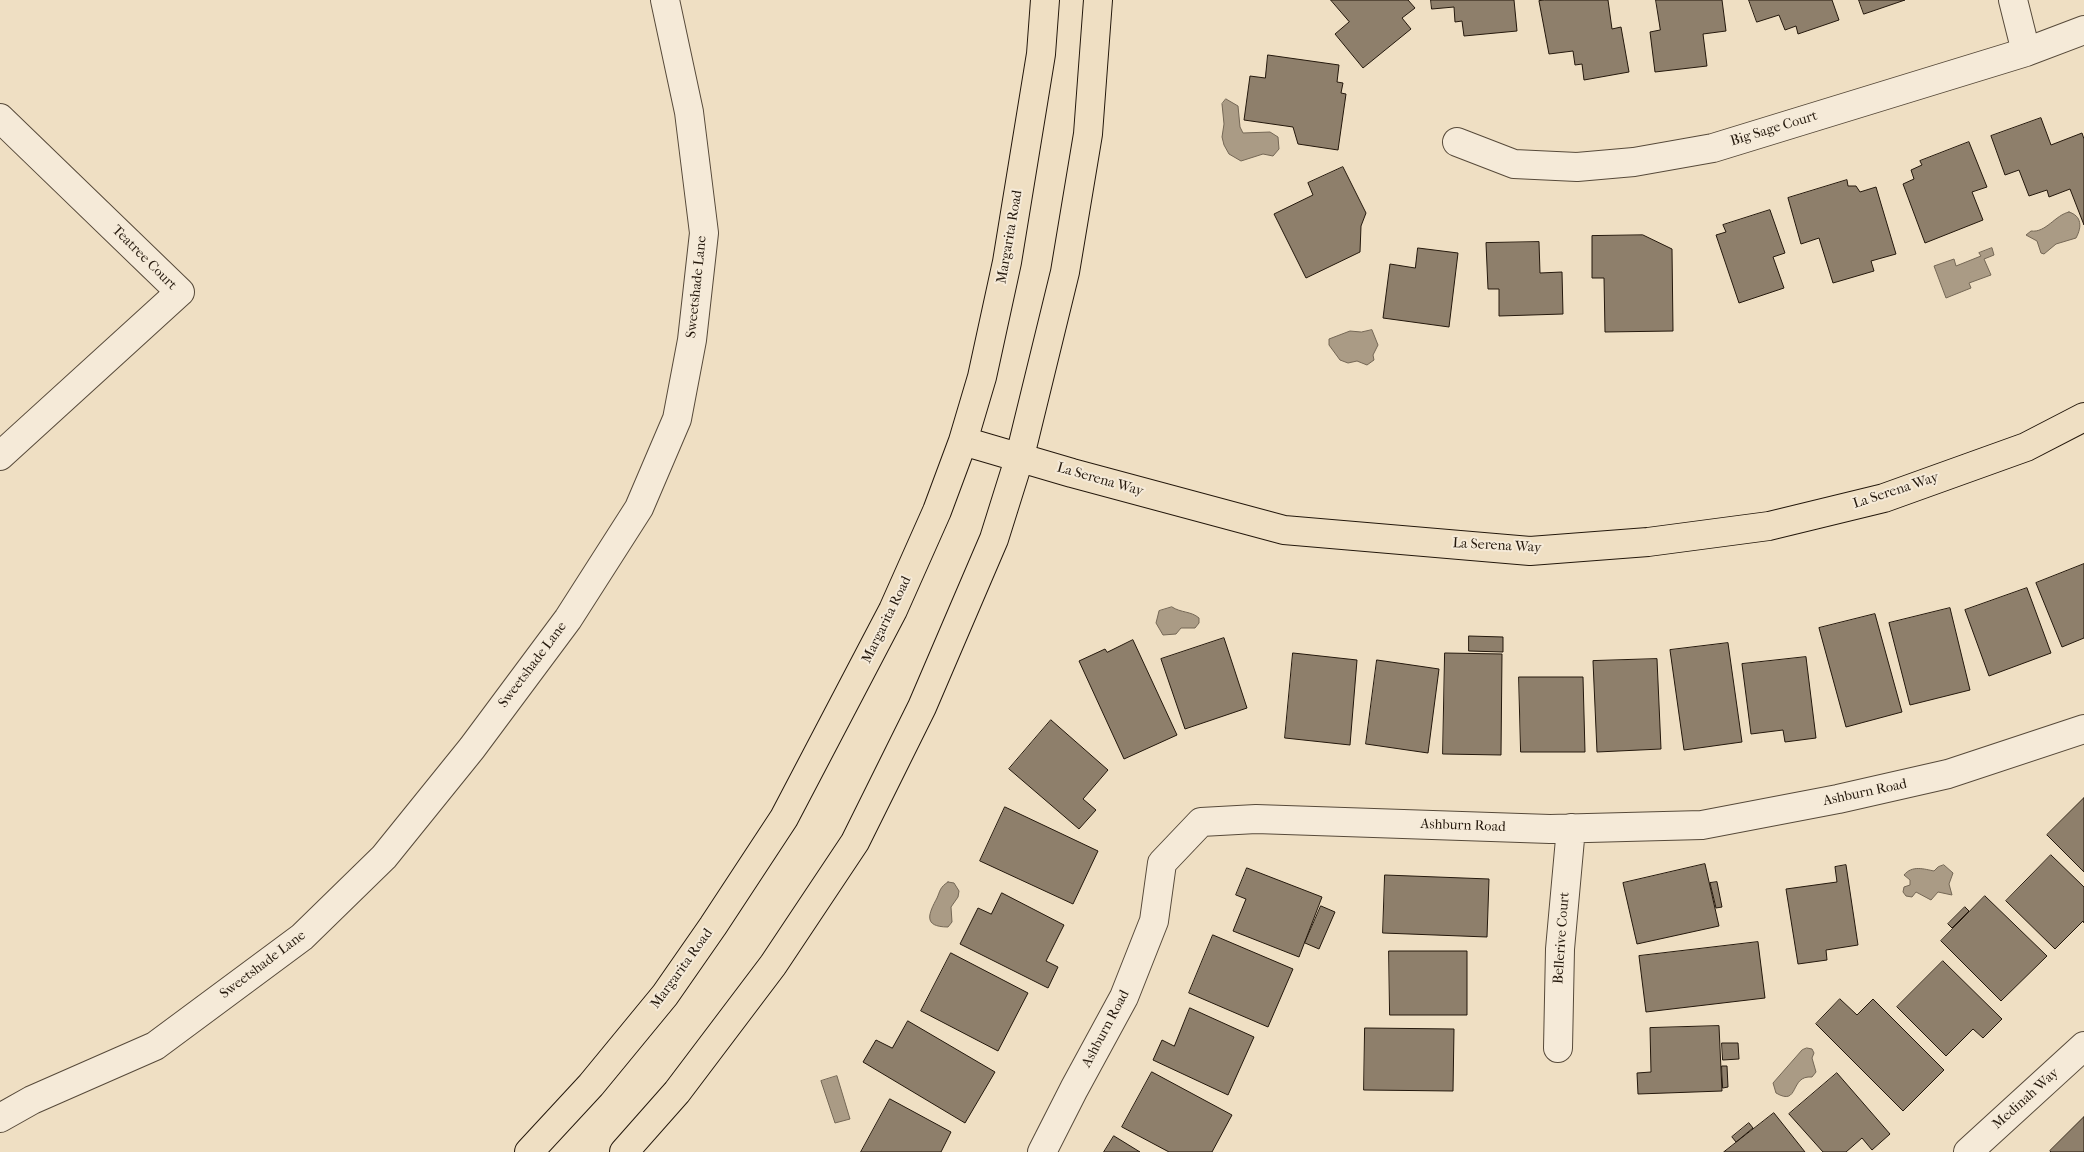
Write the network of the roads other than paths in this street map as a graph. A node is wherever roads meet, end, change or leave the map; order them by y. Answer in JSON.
{"nodes":[{"id":1,"x":665,"y":0,"type":"edge"},
{"id":2,"x":1045,"y":0,"type":"edge"},
{"id":3,"x":1098,"y":0,"type":"edge"},
{"id":4,"x":2013,"y":0,"type":"edge"},
{"id":5,"x":2084,"y":30,"type":"edge"},
{"id":6,"x":2026,"y":52,"type":"junction"},
{"id":7,"x":0,"y":118,"type":"edge"},
{"id":8,"x":1458,"y":142,"type":"dead end"},
{"id":9,"x":2084,"y":417,"type":"edge"},
{"id":10,"x":963,"y":441,"type":"junction"},
{"id":11,"x":0,"y":456,"type":"edge"},
{"id":12,"x":1020,"y":456,"type":"junction"},
{"id":13,"x":2084,"y":729,"type":"edge"},
{"id":14,"x":1571,"y":828,"type":"junction"},
{"id":15,"x":2084,"y":1046,"type":"edge"},
{"id":16,"x":1558,"y":1048,"type":"dead end"},
{"id":17,"x":0,"y":1118,"type":"edge"},
{"id":18,"x":528,"y":1152,"type":"edge"},
{"id":19,"x":624,"y":1152,"type":"edge"},
{"id":20,"x":1042,"y":1152,"type":"edge"},
{"id":21,"x":1968,"y":1152,"type":"edge"}],
"edges":[{"from":1,"to":17,"type":"street","name":"Sweetshade Lane"},
{"from":2,"to":10,"type":"main road","name":"Margarita Road"},
{"from":3,"to":12,"type":"main road"},
{"from":4,"to":6,"type":"street"},
{"from":5,"to":6,"type":"street","name":"Big Sage Court"},
{"from":6,"to":8,"type":"street","name":"Big Sage Court"},
{"from":7,"to":11,"type":"street","name":"Teatree Court"},
{"from":9,"to":12,"type":"main road","name":"La Serena Way"},
{"from":10,"to":12,"type":"main road","name":"La Serena Way"},
{"from":10,"to":18,"type":"main road","name":"Margarita Road"},
{"from":12,"to":19,"type":"main road"},
{"from":13,"to":14,"type":"street","name":"Ashburn Road"},
{"from":14,"to":16,"type":"street","name":"Bellerive Court"},
{"from":14,"to":20,"type":"street","name":"Ashburn Road"},
{"from":15,"to":21,"type":"street","name":"Medinah Way"}]}
